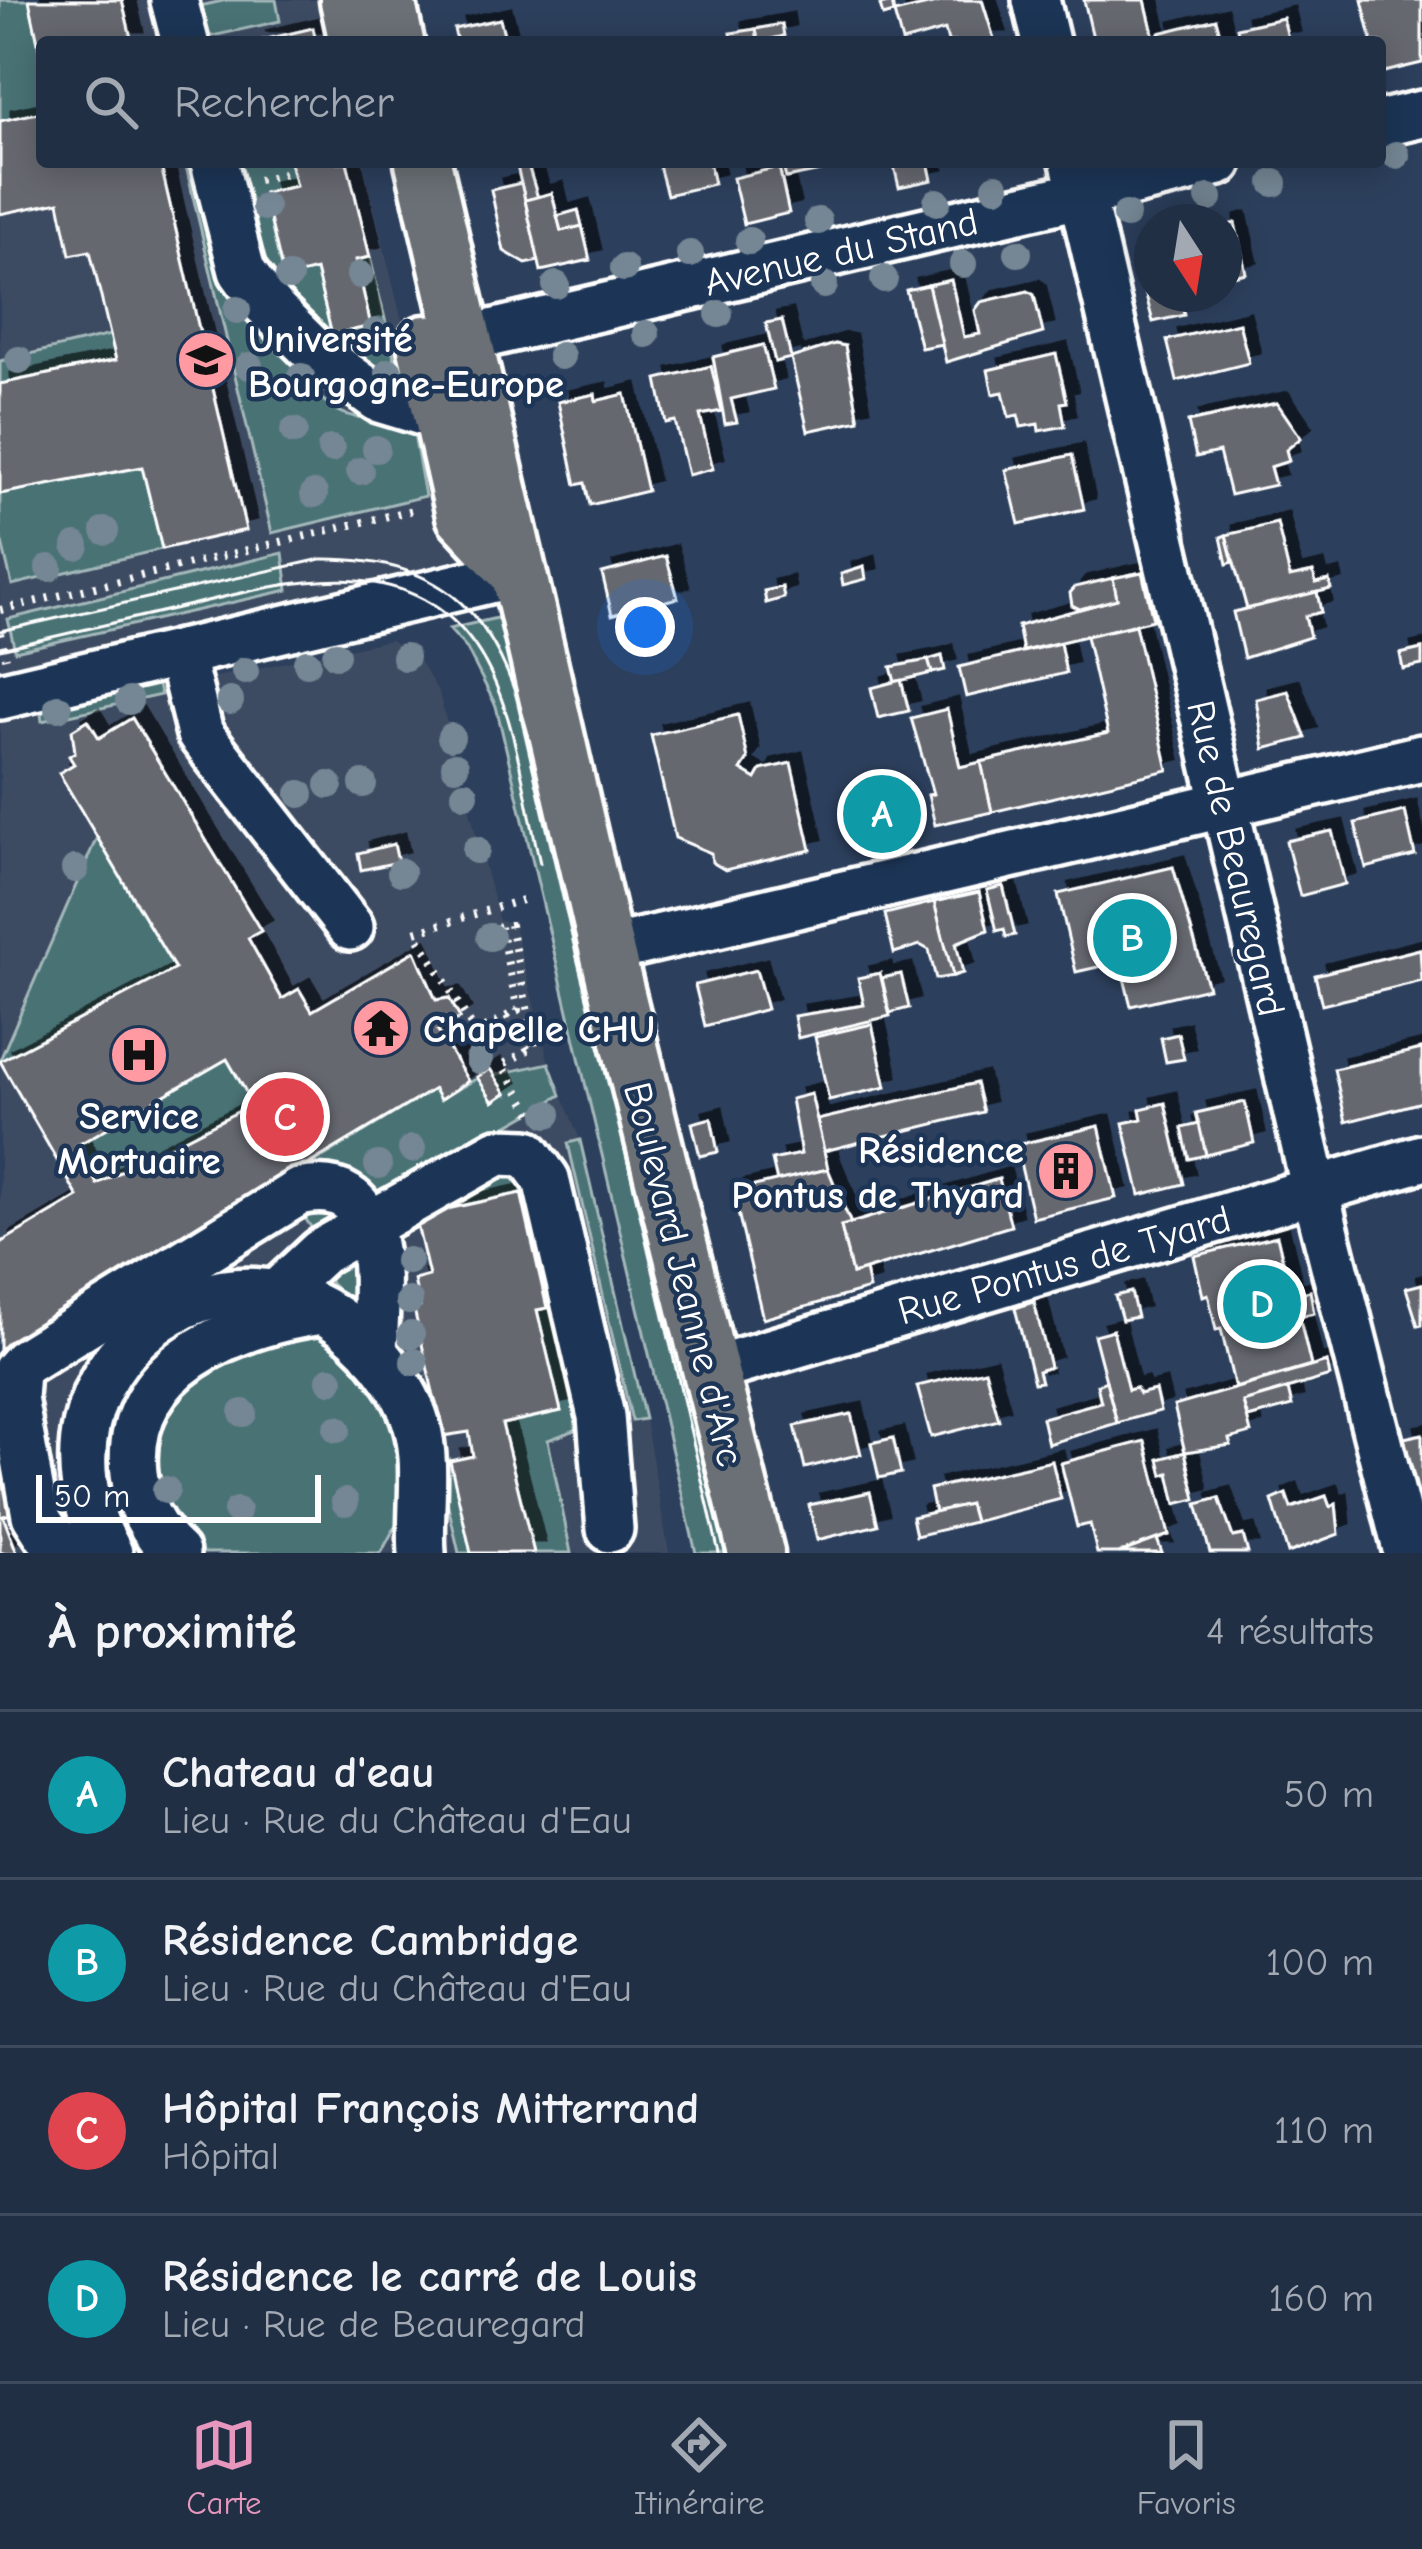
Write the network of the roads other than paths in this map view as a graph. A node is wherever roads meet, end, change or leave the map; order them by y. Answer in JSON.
{"nodes":[{"id":1,"x":174,"y":0,"type":"edge"},
{"id":2,"x":348,"y":0,"type":"edge"},
{"id":3,"x":387,"y":0,"type":"edge"},
{"id":4,"x":1036,"y":0,"type":"edge"},
{"id":5,"x":183,"y":36,"type":"edge"},
{"id":6,"x":356,"y":36,"type":"edge"},
{"id":7,"x":395,"y":36,"type":"edge"},
{"id":8,"x":1045,"y":36,"type":"edge"},
{"id":9,"x":1422,"y":114,"type":"edge"},
{"id":10,"x":1386,"y":123,"type":"edge"},
{"id":11,"x":216,"y":168,"type":"edge"},
{"id":12,"x":385,"y":168,"type":"edge"},
{"id":13,"x":424,"y":168,"type":"edge"},
{"id":14,"x":1166,"y":168,"type":"edge"},
{"id":15,"x":1078,"y":178,"type":"edge"},
{"id":16,"x":462,"y":340,"type":"junction"},
{"id":17,"x":442,"y":418,"type":"junction"},
{"id":18,"x":518,"y":573,"type":"junction"},
{"id":19,"x":180,"y":653,"type":"junction"},
{"id":20,"x":0,"y":696,"type":"edge"},
{"id":21,"x":1422,"y":758,"type":"edge"},
{"id":22,"x":1225,"y":804,"type":"junction"},
{"id":23,"x":350,"y":927,"type":"dead end"},
{"id":24,"x":606,"y":950,"type":"junction"},
{"id":25,"x":1422,"y":1158,"type":"edge"},
{"id":26,"x":1315,"y":1190,"type":"junction"},
{"id":27,"x":368,"y":1226,"type":"junction"},
{"id":28,"x":278,"y":1292,"type":"junction"},
{"id":29,"x":324,"y":1310,"type":"junction"},
{"id":30,"x":374,"y":1353,"type":"junction"},
{"id":31,"x":707,"y":1371,"type":"junction"},
{"id":32,"x":610,"y":1529,"type":"dead end"},
{"id":33,"x":73,"y":1553,"type":"edge"},
{"id":34,"x":109,"y":1553,"type":"edge"},
{"id":35,"x":176,"y":1553,"type":"edge"},
{"id":36,"x":422,"y":1553,"type":"edge"},
{"id":37,"x":756,"y":1553,"type":"edge"},
{"id":38,"x":1407,"y":1553,"type":"edge"}],
"edges":[{"from":1,"to":5,"type":"street"},
{"from":2,"to":6,"type":"main road"},
{"from":3,"to":7,"type":"main road"},
{"from":4,"to":8,"type":"street"},
{"from":9,"to":10,"type":"street"},
{"from":11,"to":17,"type":"street"},
{"from":12,"to":17,"type":"main road","name":"Boulevard Jeanne d'Arc"},
{"from":13,"to":16,"type":"main road","name":"Boulevard Jeanne d'Arc"},
{"from":14,"to":15,"type":"street","name":"Avenue du Stand"},
{"from":15,"to":16,"type":"street","name":"Avenue du Stand"},
{"from":15,"to":22,"type":"street","name":"Rue de Beauregard"},
{"from":16,"to":18,"type":"main road","name":"Boulevard Jeanne d'Arc"},
{"from":17,"to":18,"type":"main road","name":"Boulevard Jeanne d'Arc"},
{"from":18,"to":19,"type":"street"},
{"from":18,"to":24,"type":"main road","name":"Boulevard Jeanne d'Arc"},
{"from":19,"to":20,"type":"street"},
{"from":19,"to":23,"type":"street"},
{"from":21,"to":22,"type":"street"},
{"from":22,"to":24,"type":"street"},
{"from":22,"to":26,"type":"street","name":"Rue de Beauregard"},
{"from":24,"to":31,"type":"main road","name":"Boulevard Jeanne d'Arc"},
{"from":25,"to":26,"type":"street","name":"Rue Pontus de Tyard"},
{"from":26,"to":31,"type":"street","name":"Rue Pontus de Tyard"},
{"from":26,"to":38,"type":"street","name":"Rue de Beauregard"},
{"from":27,"to":28,"type":"street"},
{"from":27,"to":30,"type":"street"},
{"from":27,"to":32,"type":"street"},
{"from":27,"to":33,"type":"street"},
{"from":28,"to":29,"type":"street"},
{"from":28,"to":34,"type":"street"},
{"from":29,"to":30,"type":"street"},
{"from":29,"to":35,"type":"street"},
{"from":30,"to":36,"type":"street"},
{"from":31,"to":37,"type":"main road","name":"Boulevard Jeanne d'Arc"}]}
